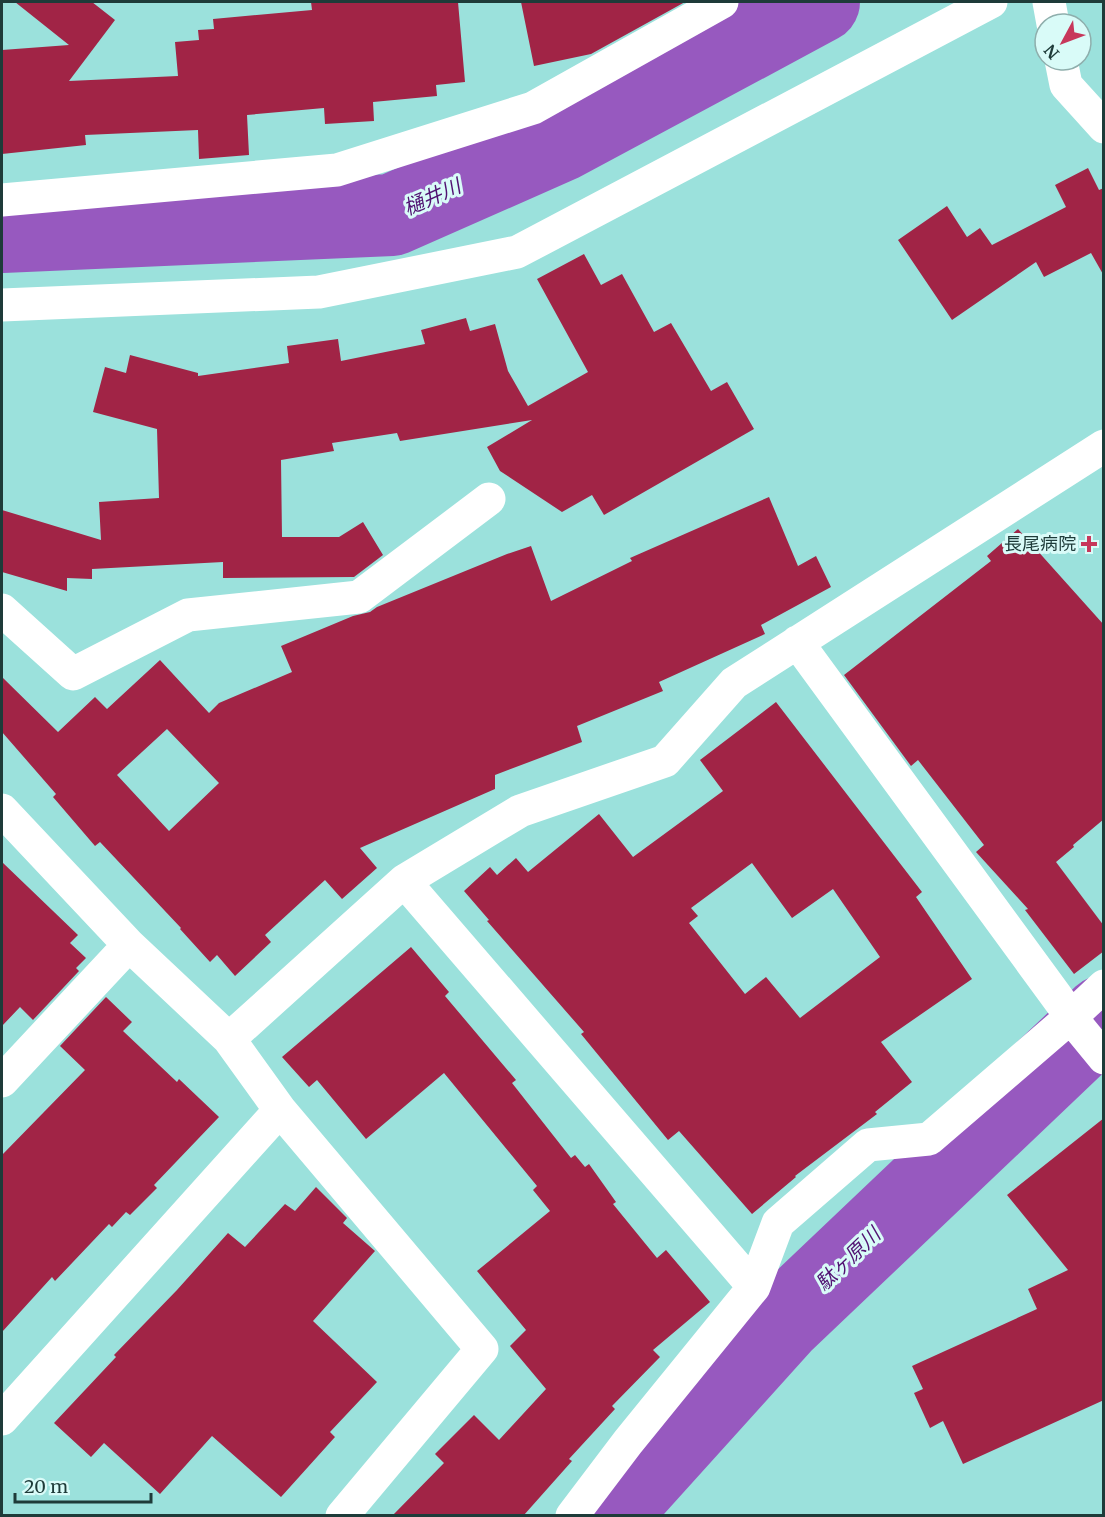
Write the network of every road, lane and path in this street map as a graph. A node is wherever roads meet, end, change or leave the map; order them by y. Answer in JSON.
{"nodes":[{"id":1,"x":722,"y":2,"type":"edge"},
{"id":2,"x":991,"y":2,"type":"edge"},
{"id":3,"x":1064,"y":72,"type":"edge"},
{"id":4,"x":1104,"y":127,"type":"edge"},
{"id":5,"x":2,"y":200,"type":"edge"},
{"id":6,"x":2,"y":304,"type":"edge"},
{"id":7,"x":1104,"y":446,"type":"edge"},
{"id":8,"x":489,"y":499,"type":"dead end"},
{"id":9,"x":2,"y":610,"type":"edge"},
{"id":10,"x":797,"y":642,"type":"junction"},
{"id":11,"x":2,"y":810,"type":"edge"},
{"id":12,"x":404,"y":881,"type":"junction"},
{"id":13,"x":129,"y":945,"type":"junction"},
{"id":14,"x":1104,"y":986,"type":"edge"},
{"id":15,"x":1076,"y":1023,"type":"junction"},
{"id":16,"x":229,"y":1039,"type":"junction"},
{"id":17,"x":1104,"y":1058,"type":"edge"},
{"id":18,"x":2,"y":1081,"type":"edge"},
{"id":19,"x":280,"y":1110,"type":"junction"},
{"id":20,"x":754,"y":1287,"type":"junction"},
{"id":21,"x":2,"y":1419,"type":"edge"},
{"id":22,"x":342,"y":1515,"type":"edge"},
{"id":23,"x":572,"y":1515,"type":"edge"}],
"edges":[{"from":1,"to":5,"type":"street"},
{"from":2,"to":6,"type":"street"},
{"from":3,"to":4,"type":"street"},
{"from":7,"to":10,"type":"street"},
{"from":8,"to":9,"type":"street"},
{"from":10,"to":12,"type":"street"},
{"from":10,"to":15,"type":"street"},
{"from":11,"to":13,"type":"street"},
{"from":12,"to":16,"type":"street"},
{"from":12,"to":20,"type":"street"},
{"from":13,"to":16,"type":"street"},
{"from":13,"to":18,"type":"street"},
{"from":14,"to":15,"type":"street"},
{"from":15,"to":17,"type":"street"},
{"from":15,"to":20,"type":"street"},
{"from":16,"to":19,"type":"street"},
{"from":19,"to":21,"type":"street"},
{"from":19,"to":22,"type":"street"},
{"from":20,"to":23,"type":"street"}]}
